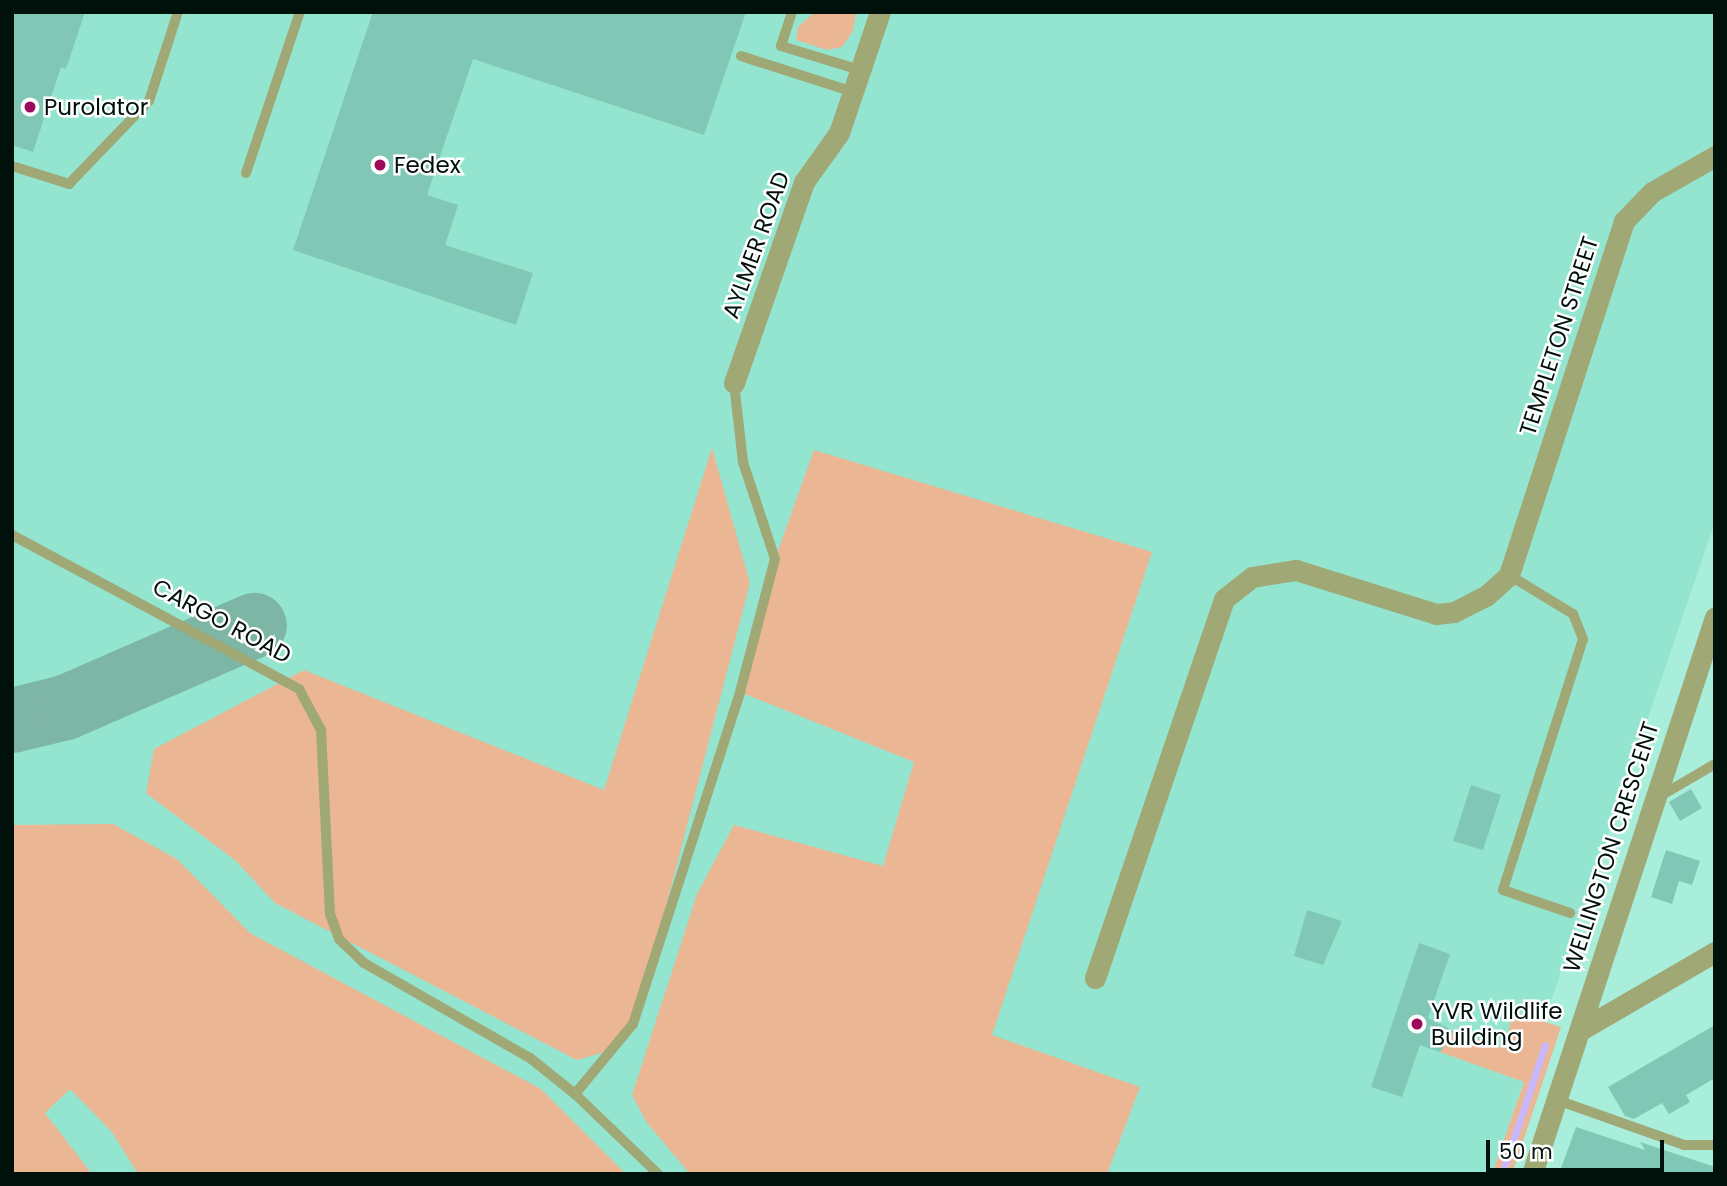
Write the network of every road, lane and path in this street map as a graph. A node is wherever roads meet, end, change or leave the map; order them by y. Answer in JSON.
{"nodes":[{"id":1,"x":178,"y":12,"type":"edge"},
{"id":2,"x":300,"y":12,"type":"edge"},
{"id":3,"x":792,"y":12,"type":"edge"},
{"id":4,"x":880,"y":12,"type":"edge"},
{"id":5,"x":741,"y":56,"type":"dead end"},
{"id":6,"x":860,"y":70,"type":"junction"},
{"id":7,"x":853,"y":92,"type":"junction"},
{"id":8,"x":1715,"y":156,"type":"edge"},
{"id":9,"x":12,"y":166,"type":"edge"},
{"id":10,"x":246,"y":173,"type":"dead end"},
{"id":11,"x":734,"y":383,"type":"joint"},
{"id":12,"x":12,"y":535,"type":"edge"},
{"id":13,"x":1509,"y":575,"type":"junction"},
{"id":14,"x":1715,"y":617,"type":"edge"},
{"id":15,"x":1715,"y":764,"type":"edge"},
{"id":16,"x":1653,"y":801,"type":"junction"},
{"id":17,"x":1570,"y":913,"type":"dead end"},
{"id":18,"x":1715,"y":952,"type":"edge"},
{"id":19,"x":1095,"y":978,"type":"dead end"},
{"id":20,"x":1579,"y":1031,"type":"junction"},
{"id":21,"x":575,"y":1094,"type":"junction"},
{"id":22,"x":1557,"y":1100,"type":"junction"},
{"id":23,"x":1715,"y":1145,"type":"edge"},
{"id":24,"x":658,"y":1174,"type":"edge"},
{"id":25,"x":1532,"y":1174,"type":"edge"}],
"edges":[{"from":1,"to":9,"type":"lane"},
{"from":2,"to":10,"type":"lane"},
{"from":3,"to":6,"type":"lane"},
{"from":4,"to":6,"type":"street","name":"AYLMER ROAD"},
{"from":5,"to":7,"type":"lane"},
{"from":6,"to":7,"type":"street","name":"AYLMER ROAD"},
{"from":7,"to":11,"type":"street","name":"AYLMER ROAD"},
{"from":8,"to":13,"type":"street","name":"TEMPLETON STREET"},
{"from":11,"to":21,"type":"lane"},
{"from":12,"to":21,"type":"lane","name":"CARGO ROAD"},
{"from":13,"to":17,"type":"lane"},
{"from":13,"to":19,"type":"street"},
{"from":14,"to":16,"type":"street","name":"WELLINGTON CRESCENT"},
{"from":15,"to":16,"type":"lane"},
{"from":16,"to":20,"type":"street","name":"WELLINGTON CRESCENT"},
{"from":18,"to":20,"type":"street"},
{"from":20,"to":22,"type":"street","name":"WELLINGTON CRESCENT"},
{"from":21,"to":24,"type":"lane","name":"CARGO ROAD"},
{"from":22,"to":23,"type":"lane"},
{"from":22,"to":25,"type":"street","name":"WELLINGTON CRESCENT"}]}
